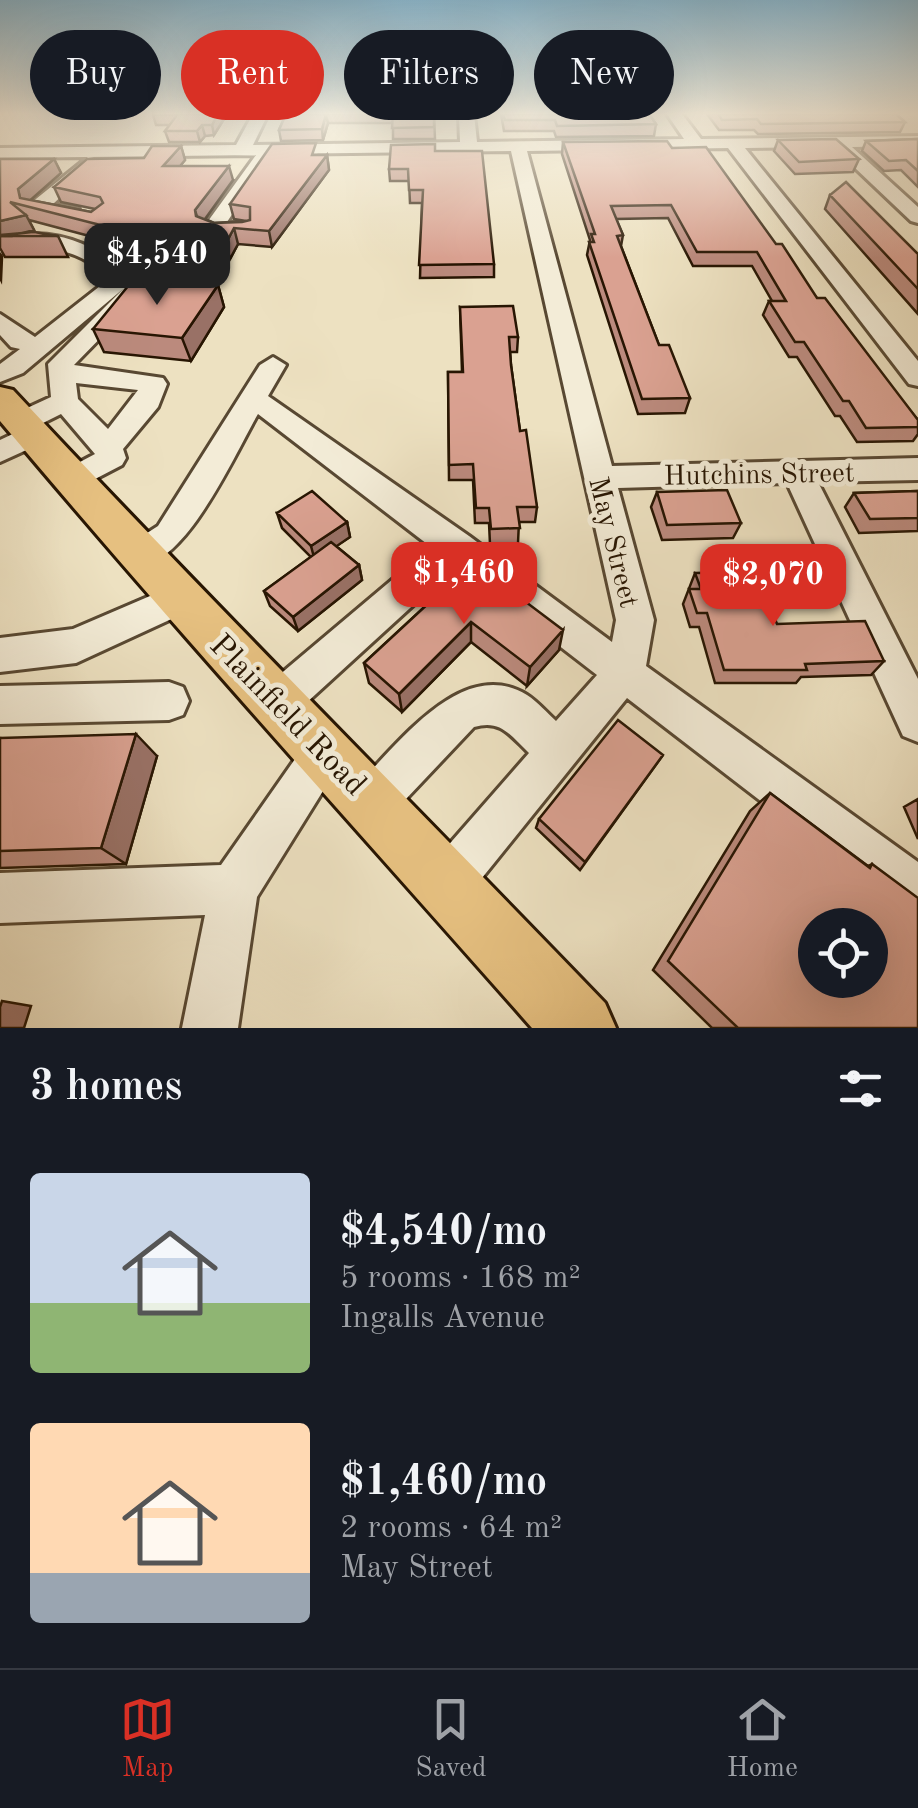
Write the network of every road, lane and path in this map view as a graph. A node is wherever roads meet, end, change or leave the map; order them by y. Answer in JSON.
{"nodes":[{"id":1,"x":89,"y":162,"type":"edge"},
{"id":2,"x":260,"y":162,"type":"edge"},
{"id":3,"x":522,"y":162,"type":"edge"},
{"id":4,"x":746,"y":162,"type":"edge"},
{"id":5,"x":858,"y":162,"type":"edge"},
{"id":6,"x":96,"y":218,"type":"edge"},
{"id":7,"x":918,"y":218,"type":"edge"},
{"id":8,"x":244,"y":229,"type":"edge"},
{"id":9,"x":0,"y":248,"type":"edge"},
{"id":10,"x":150,"y":276,"type":"edge"},
{"id":11,"x":0,"y":321,"type":"edge"},
{"id":12,"x":42,"y":346,"type":"junction"},
{"id":13,"x":272,"y":365,"type":"dead end"},
{"id":14,"x":0,"y":374,"type":"edge"},
{"id":15,"x":918,"y":378,"type":"edge"},
{"id":16,"x":64,"y":387,"type":"junction"},
{"id":17,"x":251,"y":401,"type":"junction"},
{"id":18,"x":14,"y":427,"type":"edge"},
{"id":19,"x":91,"y":464,"type":"junction"},
{"id":20,"x":918,"y":469,"type":"edge"},
{"id":21,"x":797,"y":472,"type":"junction"},
{"id":22,"x":599,"y":477,"type":"junction"},
{"id":23,"x":456,"y":545,"type":"junction"},
{"id":24,"x":142,"y":554,"type":"junction"},
{"id":25,"x":178,"y":599,"type":"junction"},
{"id":26,"x":76,"y":646,"type":"junction"},
{"id":27,"x":0,"y":655,"type":"edge"},
{"id":28,"x":626,"y":670,"type":"junction"},
{"id":29,"x":169,"y":701,"type":"dead end"},
{"id":30,"x":279,"y":701,"type":"junction"},
{"id":31,"x":50,"y":704,"type":"junction"},
{"id":32,"x":0,"y":706,"type":"edge"},
{"id":33,"x":918,"y":722,"type":"edge"},
{"id":34,"x":558,"y":751,"type":"junction"},
{"id":35,"x":324,"y":754,"type":"junction"},
{"id":36,"x":373,"y":801,"type":"junction"},
{"id":37,"x":448,"y":882,"type":"junction"},
{"id":38,"x":234,"y":889,"type":"junction"},
{"id":39,"x":918,"y":892,"type":"edge"},
{"id":40,"x":0,"y":898,"type":"edge"},
{"id":41,"x":210,"y":1028,"type":"edge"},
{"id":42,"x":580,"y":1028,"type":"edge"}],
"edges":[{"from":1,"to":6,"type":"street"},
{"from":2,"to":8,"type":"street"},
{"from":3,"to":22,"type":"street","name":"May Street"},
{"from":4,"to":15,"type":"street"},
{"from":5,"to":7,"type":"street"},
{"from":9,"to":12,"type":"street"},
{"from":10,"to":16,"type":"street"},
{"from":11,"to":12,"type":"street"},
{"from":12,"to":14,"type":"street"},
{"from":13,"to":17,"type":"street"},
{"from":16,"to":18,"type":"street"},
{"from":16,"to":19,"type":"street"},
{"from":16,"to":19,"type":"street"},
{"from":17,"to":23,"type":"street"},
{"from":17,"to":24,"type":"street"},
{"from":18,"to":19,"type":"main road","name":"Plainfield Road"},
{"from":19,"to":24,"type":"main road","name":"Plainfield Road"},
{"from":20,"to":21,"type":"street","name":"Hutchins Street"},
{"from":21,"to":22,"type":"street","name":"Hutchins Street"},
{"from":21,"to":33,"type":"street"},
{"from":22,"to":28,"type":"street","name":"May Street"},
{"from":23,"to":28,"type":"street"},
{"from":23,"to":30,"type":"street"},
{"from":24,"to":25,"type":"main road","name":"Plainfield Road"},
{"from":25,"to":26,"type":"street"},
{"from":25,"to":30,"type":"main road","name":"Plainfield Road"},
{"from":26,"to":27,"type":"street"},
{"from":26,"to":31,"type":"street"},
{"from":28,"to":34,"type":"street","name":"May Street"},
{"from":28,"to":39,"type":"street"},
{"from":29,"to":31,"type":"street"},
{"from":30,"to":35,"type":"main road","name":"Plainfield Road"},
{"from":31,"to":32,"type":"street"},
{"from":34,"to":36,"type":"street"},
{"from":34,"to":37,"type":"street","name":"May Street"},
{"from":35,"to":36,"type":"main road","name":"Plainfield Road"},
{"from":35,"to":38,"type":"street"},
{"from":36,"to":37,"type":"main road","name":"Plainfield Road"},
{"from":37,"to":42,"type":"main road","name":"Plainfield Road"},
{"from":38,"to":40,"type":"street"},
{"from":38,"to":41,"type":"street"}]}
